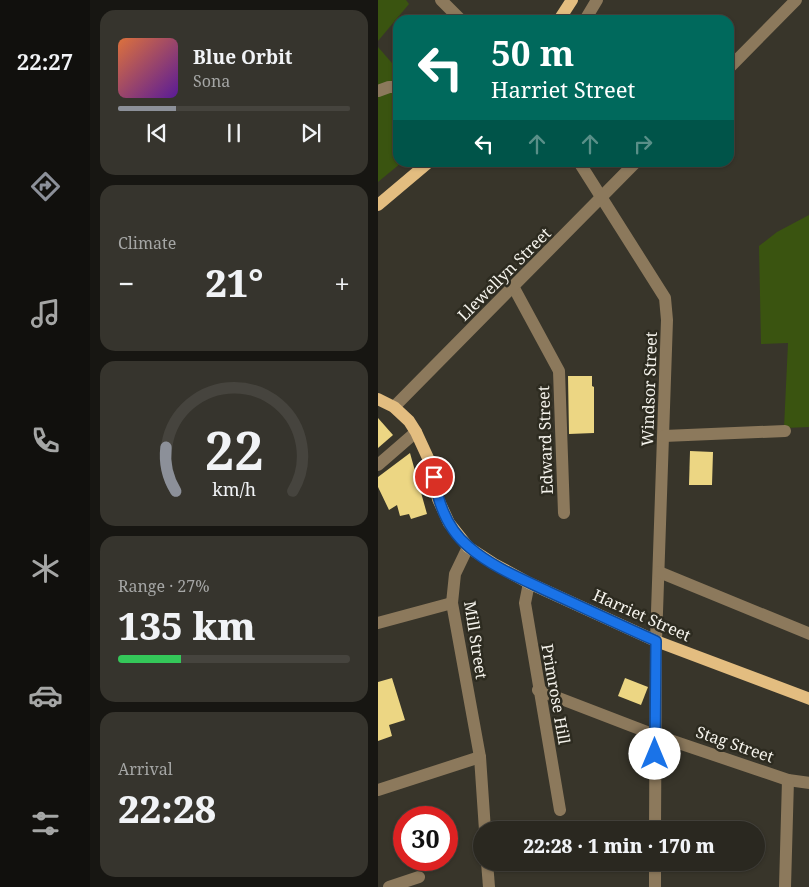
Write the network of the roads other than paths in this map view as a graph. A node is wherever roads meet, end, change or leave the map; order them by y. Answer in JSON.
{"nodes":[{"id":1,"x":441,"y":0,"type":"edge"},
{"id":2,"x":572,"y":0,"type":"edge"},
{"id":3,"x":597,"y":0,"type":"edge"},
{"id":4,"x":796,"y":0,"type":"edge"},
{"id":5,"x":456,"y":15,"type":"edge"},
{"id":6,"x":562,"y":15,"type":"edge"},
{"id":7,"x":588,"y":15,"type":"edge"},
{"id":8,"x":734,"y":63,"type":"edge"},
{"id":9,"x":393,"y":87,"type":"edge"},
{"id":10,"x":378,"y":91,"type":"edge"},
{"id":11,"x":423,"y":167,"type":"edge"},
{"id":12,"x":582,"y":167,"type":"edge"},
{"id":13,"x":631,"y":167,"type":"edge"},
{"id":14,"x":602,"y":198,"type":"junction"},
{"id":15,"x":378,"y":205,"type":"edge"},
{"id":16,"x":514,"y":288,"type":"junction"},
{"id":17,"x":378,"y":399,"type":"edge"},
{"id":18,"x":394,"y":407,"type":"junction"},
{"id":19,"x":786,"y":431,"type":"dead end"},
{"id":20,"x":416,"y":432,"type":"junction"},
{"id":21,"x":664,"y":436,"type":"junction"},
{"id":22,"x":378,"y":465,"type":"edge"},
{"id":23,"x":564,"y":514,"type":"dead end"},
{"id":24,"x":468,"y":547,"type":"junction"},
{"id":25,"x":659,"y":572,"type":"junction"},
{"id":26,"x":529,"y":583,"type":"junction"},
{"id":27,"x":452,"y":603,"type":"junction"},
{"id":28,"x":378,"y":623,"type":"edge"},
{"id":29,"x":810,"y":634,"type":"edge"},
{"id":30,"x":656,"y":641,"type":"junction"},
{"id":31,"x":538,"y":690,"type":"junction"},
{"id":32,"x":810,"y":699,"type":"edge"},
{"id":33,"x":655,"y":734,"type":"junction"},
{"id":34,"x":480,"y":757,"type":"junction"},
{"id":35,"x":788,"y":780,"type":"junction"},
{"id":36,"x":810,"y":784,"type":"edge"},
{"id":37,"x":378,"y":790,"type":"edge"},
{"id":38,"x":560,"y":810,"type":"dead end"},
{"id":39,"x":484,"y":821,"type":"edge"},
{"id":40,"x":655,"y":821,"type":"edge"},
{"id":41,"x":488,"y":871,"type":"edge"},
{"id":42,"x":655,"y":871,"type":"edge"},
{"id":43,"x":418,"y":877,"type":"dead end"},
{"id":44,"x":389,"y":887,"type":"edge"},
{"id":45,"x":489,"y":887,"type":"edge"},
{"id":46,"x":655,"y":887,"type":"edge"},
{"id":47,"x":785,"y":887,"type":"edge"}],
"edges":[{"from":1,"to":5,"type":"street"},
{"from":2,"to":6,"type":"main road"},
{"from":3,"to":7,"type":"street"},
{"from":4,"to":8,"type":"street"},
{"from":9,"to":10,"type":"street"},
{"from":11,"to":15,"type":"main road"},
{"from":12,"to":14,"type":"street","name":"Windsor Street"},
{"from":13,"to":14,"type":"street","name":"Llewellyn Street"},
{"from":14,"to":16,"type":"street","name":"Llewellyn Street"},
{"from":14,"to":21,"type":"street","name":"Windsor Street"},
{"from":16,"to":18,"type":"street","name":"Llewellyn Street"},
{"from":16,"to":23,"type":"street","name":"Edward Street"},
{"from":17,"to":18,"type":"main road"},
{"from":18,"to":20,"type":"main road"},
{"from":19,"to":21,"type":"street"},
{"from":20,"to":22,"type":"street"},
{"from":20,"to":24,"type":"main road"},
{"from":21,"to":25,"type":"street","name":"Windsor Street"},
{"from":24,"to":26,"type":"main road","name":"Harriet Street"},
{"from":24,"to":27,"type":"street","name":"Mill Street"},
{"from":25,"to":29,"type":"street"},
{"from":25,"to":30,"type":"street","name":"Windsor Street"},
{"from":26,"to":30,"type":"main road","name":"Harriet Street"},
{"from":26,"to":31,"type":"street","name":"Primrose Hill"},
{"from":27,"to":28,"type":"street"},
{"from":27,"to":34,"type":"street","name":"Mill Street"},
{"from":30,"to":32,"type":"main road","name":"Harriet Street"},
{"from":30,"to":33,"type":"street","name":"Windsor Street"},
{"from":31,"to":33,"type":"street","name":"Stag Street"},
{"from":31,"to":38,"type":"street","name":"Primrose Hill"},
{"from":33,"to":35,"type":"street","name":"Stag Street"},
{"from":33,"to":40,"type":"street","name":"Windsor Street"},
{"from":34,"to":37,"type":"street"},
{"from":34,"to":39,"type":"street","name":"Mill Street"},
{"from":35,"to":36,"type":"street","name":"Stag Street"},
{"from":35,"to":47,"type":"street"},
{"from":41,"to":45,"type":"street"},
{"from":42,"to":46,"type":"street"},
{"from":43,"to":44,"type":"street"}]}
